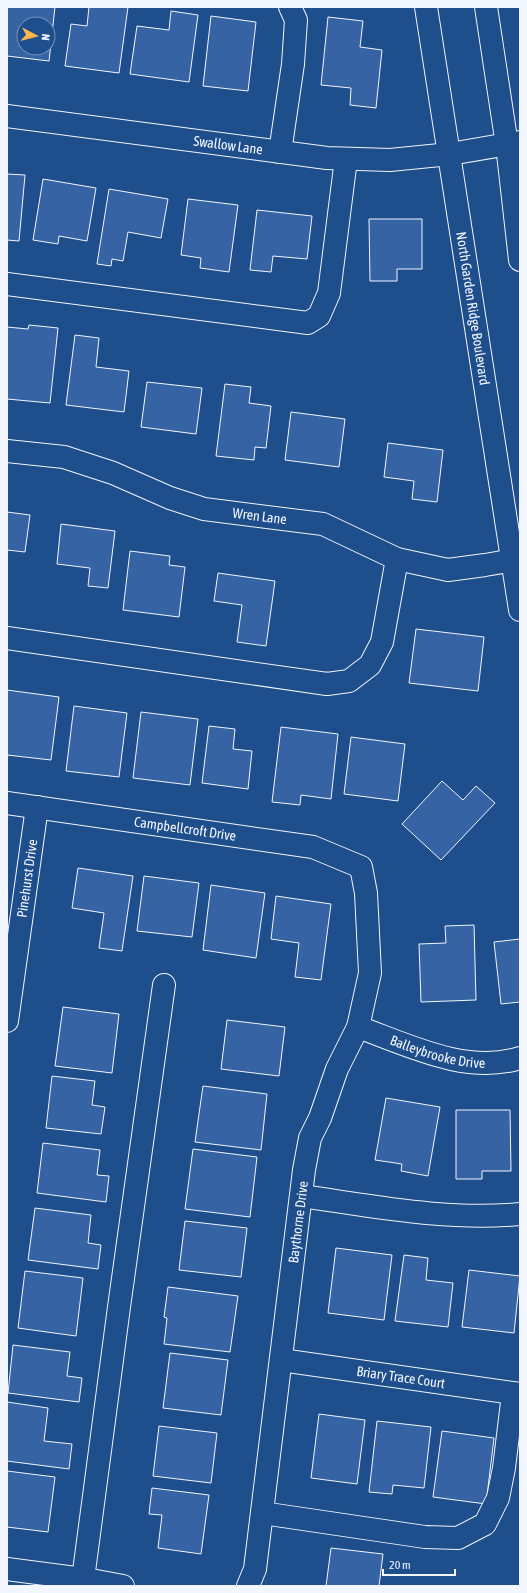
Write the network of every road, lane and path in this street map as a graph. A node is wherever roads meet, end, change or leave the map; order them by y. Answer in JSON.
{"nodes":[{"id":1,"x":290,"y":7,"type":"edge"},
{"id":2,"x":426,"y":7,"type":"edge"},
{"id":3,"x":486,"y":7,"type":"edge"},
{"id":4,"x":7,"y":116,"type":"edge"},
{"id":5,"x":513,"y":143,"type":"edge"},
{"id":6,"x":280,"y":152,"type":"junction"},
{"id":7,"x":450,"y":154,"type":"junction"},
{"id":8,"x":346,"y":159,"type":"junction"},
{"id":9,"x":520,"y":260,"type":"edge"},
{"id":10,"x":7,"y":284,"type":"edge"},
{"id":11,"x":7,"y":451,"type":"edge"},
{"id":12,"x":397,"y":559,"type":"junction"},
{"id":13,"x":517,"y":559,"type":"edge"},
{"id":14,"x":520,"y":610,"type":"edge"},
{"id":15,"x":7,"y":638,"type":"edge"},
{"id":16,"x":7,"y":804,"type":"edge"},
{"id":17,"x":37,"y":807,"type":"junction"},
{"id":18,"x":361,"y":867,"type":"joint"},
{"id":19,"x":164,"y":986,"type":"dead end"},
{"id":20,"x":7,"y":1021,"type":"edge"},
{"id":21,"x":358,"y":1027,"type":"junction"},
{"id":22,"x":520,"y":1058,"type":"edge"},
{"id":23,"x":301,"y":1196,"type":"junction"},
{"id":24,"x":520,"y":1214,"type":"edge"},
{"id":25,"x":281,"y":1360,"type":"junction"},
{"id":26,"x":516,"y":1394,"type":"edge"},
{"id":27,"x":262,"y":1513,"type":"junction"},
{"id":28,"x":7,"y":1569,"type":"edge"},
{"id":29,"x":83,"y":1579,"type":"junction"},
{"id":30,"x":123,"y":1586,"type":"edge"},
{"id":31,"x":248,"y":1586,"type":"edge"}],
"edges":[{"from":1,"to":6,"type":"street"},
{"from":2,"to":7,"type":"street","name":"North Garden Ridge Boulevard"},
{"from":3,"to":5,"type":"street"},
{"from":4,"to":6,"type":"street","name":"Swallow Lane"},
{"from":5,"to":7,"type":"street","name":"Swallow Lane"},
{"from":5,"to":9,"type":"street"},
{"from":6,"to":8,"type":"street","name":"Swallow Lane"},
{"from":7,"to":8,"type":"street","name":"Swallow Lane"},
{"from":7,"to":13,"type":"street","name":"North Garden Ridge Boulevard"},
{"from":8,"to":10,"type":"street"},
{"from":11,"to":12,"type":"street","name":"Wren Lane"},
{"from":12,"to":13,"type":"street","name":"Wren Lane"},
{"from":12,"to":15,"type":"street"},
{"from":13,"to":14,"type":"street","name":"North Garden Ridge Boulevard"},
{"from":16,"to":17,"type":"street","name":"Campbellcroft Drive"},
{"from":17,"to":18,"type":"street","name":"Campbellcroft Drive"},
{"from":17,"to":20,"type":"street","name":"Pinehurst Drive"},
{"from":18,"to":21,"type":"street","name":"Baythorne Drive"},
{"from":19,"to":29,"type":"street"},
{"from":21,"to":22,"type":"street","name":"Balleybrooke Drive"},
{"from":21,"to":23,"type":"street","name":"Baythorne Drive"},
{"from":23,"to":24,"type":"street"},
{"from":23,"to":25,"type":"street","name":"Baythorne Drive"},
{"from":25,"to":26,"type":"street","name":"Briary Trace Court"},
{"from":25,"to":27,"type":"street","name":"Baythorne Drive"},
{"from":26,"to":27,"type":"street"},
{"from":27,"to":31,"type":"street","name":"Baythorne Drive"},
{"from":28,"to":29,"type":"street"},
{"from":29,"to":30,"type":"street"}]}
